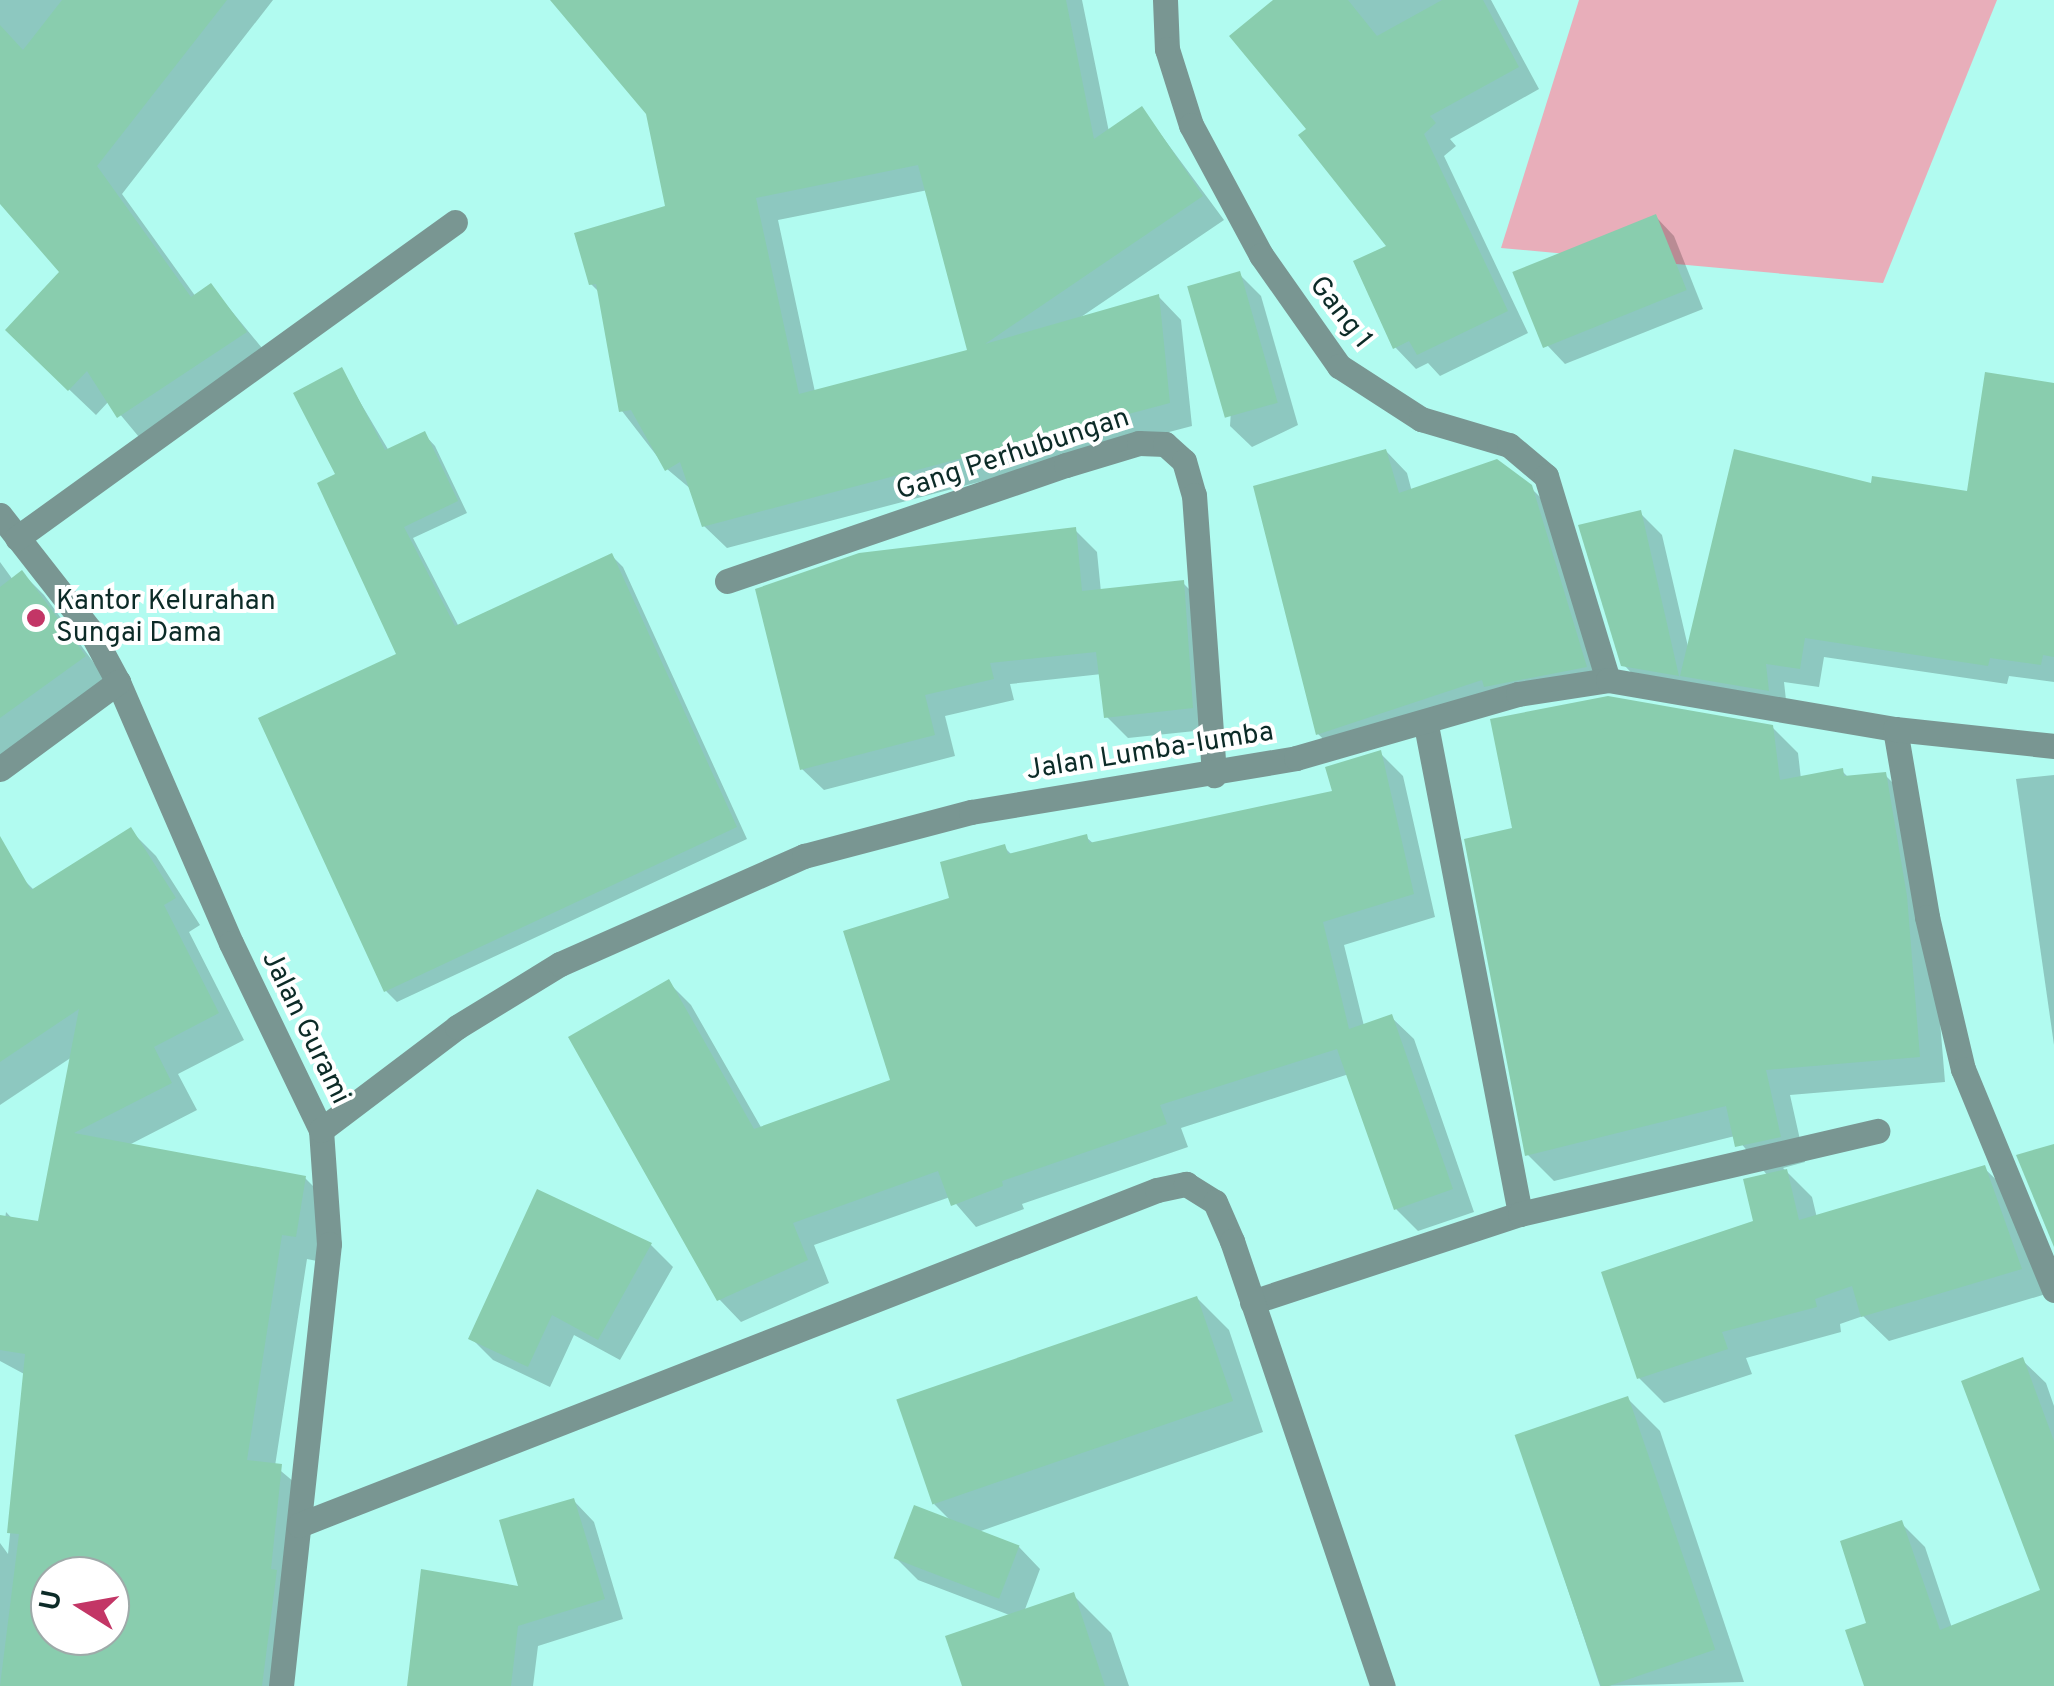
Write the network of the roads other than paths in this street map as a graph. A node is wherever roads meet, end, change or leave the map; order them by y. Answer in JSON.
{"nodes":[{"id":1,"x":1165,"y":0,"type":"edge"},
{"id":2,"x":455,"y":222,"type":"dead end"},
{"id":3,"x":0,"y":515,"type":"edge"},
{"id":4,"x":17,"y":538,"type":"junction"},
{"id":5,"x":727,"y":581,"type":"dead end"},
{"id":6,"x":1608,"y":680,"type":"junction"},
{"id":7,"x":118,"y":682,"type":"junction"},
{"id":8,"x":1426,"y":725,"type":"junction"},
{"id":9,"x":1895,"y":729,"type":"junction"},
{"id":10,"x":2054,"y":746,"type":"edge"},
{"id":11,"x":0,"y":770,"type":"edge"},
{"id":12,"x":1214,"y":775,"type":"junction"},
{"id":13,"x":321,"y":1130,"type":"junction"},
{"id":14,"x":1878,"y":1130,"type":"dead end"},
{"id":15,"x":1520,"y":1214,"type":"junction"},
{"id":16,"x":2054,"y":1290,"type":"edge"},
{"id":17,"x":1252,"y":1302,"type":"junction"},
{"id":18,"x":300,"y":1524,"type":"junction"},
{"id":19,"x":282,"y":1686,"type":"edge"},
{"id":20,"x":1383,"y":1686,"type":"edge"}],
"edges":[{"from":1,"to":6,"type":"street","name":"Gang 1"},
{"from":2,"to":4,"type":"street"},
{"from":3,"to":4,"type":"street","name":"Jalan Gurami"},
{"from":4,"to":7,"type":"street","name":"Jalan Gurami"},
{"from":5,"to":12,"type":"street","name":"Gang Perhubungan"},
{"from":6,"to":8,"type":"street","name":"Jalan Lumba-lumba"},
{"from":6,"to":9,"type":"street","name":"Jalan Lumba-lumba"},
{"from":7,"to":11,"type":"street"},
{"from":7,"to":13,"type":"street","name":"Jalan Gurami"},
{"from":8,"to":12,"type":"street","name":"Jalan Lumba-lumba"},
{"from":8,"to":15,"type":"street"},
{"from":9,"to":10,"type":"street","name":"Jalan Lumba-lumba"},
{"from":9,"to":16,"type":"street"},
{"from":12,"to":13,"type":"street","name":"Jalan Lumba-lumba"},
{"from":13,"to":18,"type":"street","name":"Jalan Gurami"},
{"from":14,"to":15,"type":"street"},
{"from":15,"to":17,"type":"street"},
{"from":17,"to":18,"type":"street"},
{"from":17,"to":20,"type":"street"},
{"from":18,"to":19,"type":"street","name":"Jalan Gurami"}]}
